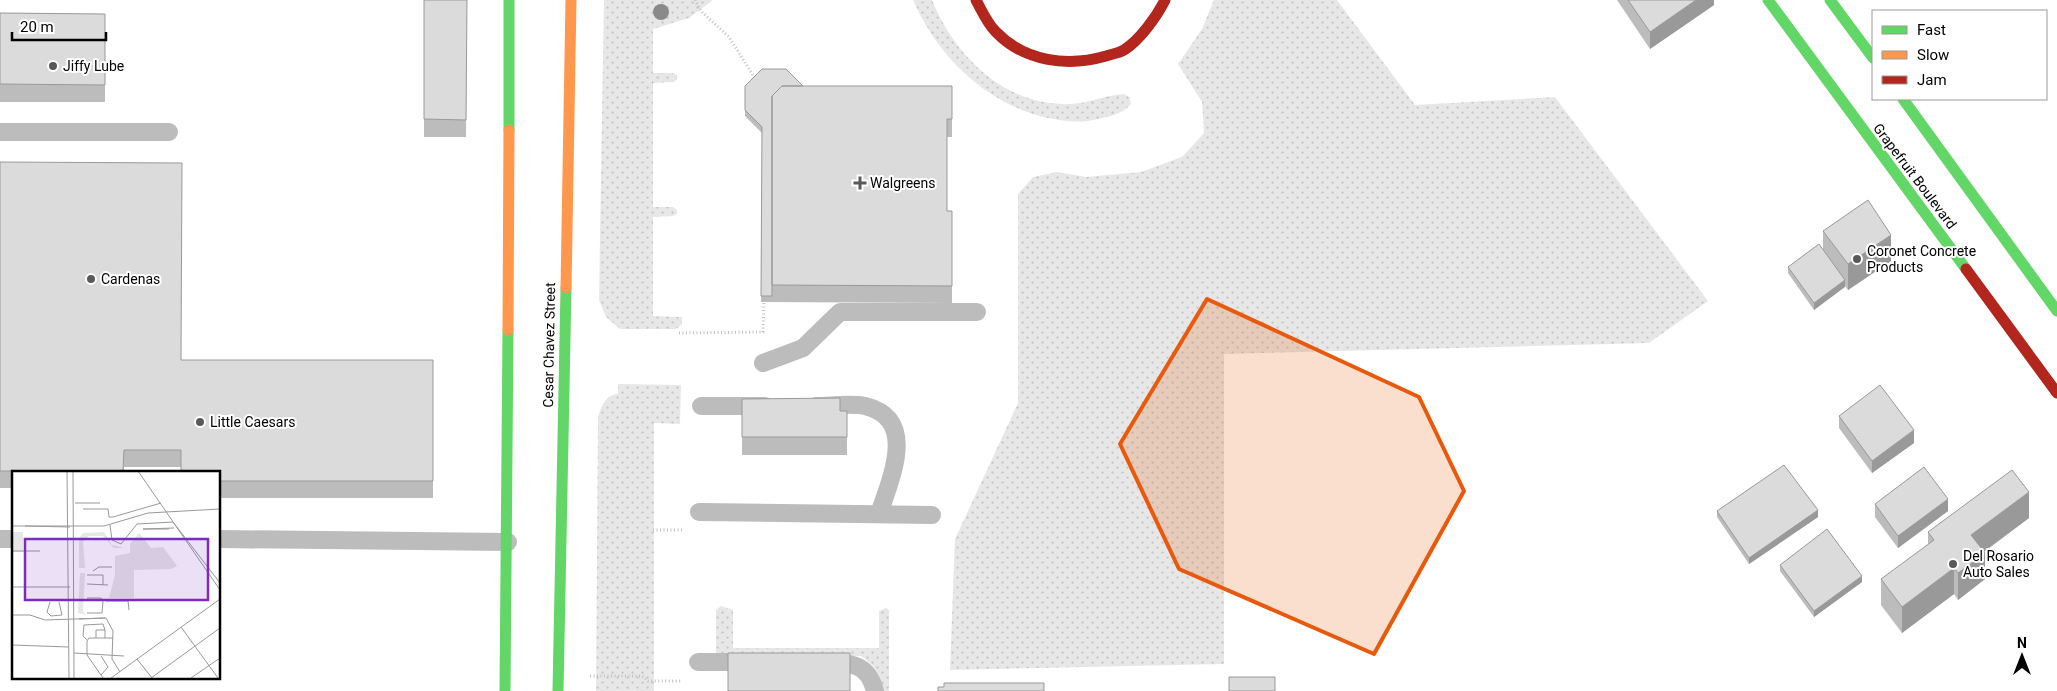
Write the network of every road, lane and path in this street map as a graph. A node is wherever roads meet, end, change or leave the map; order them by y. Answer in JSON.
{"nodes":[{"id":1,"x":510,"y":0,"type":"edge"},
{"id":2,"x":570,"y":0,"type":"edge"},
{"id":3,"x":694,"y":0,"type":"edge"},
{"id":4,"x":976,"y":0,"type":"edge"},
{"id":5,"x":1165,"y":0,"type":"edge"},
{"id":6,"x":1768,"y":0,"type":"edge"},
{"id":7,"x":1830,"y":0,"type":"edge"},
{"id":8,"x":1872,"y":57,"type":"edge"},
{"id":9,"x":757,"y":82,"type":"edge"},
{"id":10,"x":1904,"y":100,"type":"edge"},
{"id":11,"x":0,"y":132,"type":"edge"},
{"id":12,"x":169,"y":132,"type":"dead end"},
{"id":13,"x":764,"y":293,"type":"edge"},
{"id":14,"x":2057,"y":311,"type":"edge"},
{"id":15,"x":977,"y":312,"type":"dead end"},
{"id":16,"x":679,"y":333,"type":"dead end"},
{"id":17,"x":763,"y":363,"type":"dead end"},
{"id":18,"x":2057,"y":393,"type":"edge"},
{"id":19,"x":702,"y":406,"type":"dead end"},
{"id":20,"x":699,"y":512,"type":"dead end"},
{"id":21,"x":879,"y":514,"type":"junction"},
{"id":22,"x":932,"y":515,"type":"dead end"},
{"id":23,"x":220,"y":539,"type":"edge"},
{"id":24,"x":508,"y":542,"type":"junction"},
{"id":25,"x":698,"y":662,"type":"dead end"},
{"id":26,"x":765,"y":662,"type":"edge"},
{"id":27,"x":814,"y":662,"type":"edge"},
{"id":28,"x":590,"y":676,"type":"dead end"},
{"id":29,"x":654,"y":682,"type":"dead end"},
{"id":30,"x":504,"y":691,"type":"edge"},
{"id":31,"x":558,"y":691,"type":"edge"},
{"id":32,"x":875,"y":691,"type":"edge"}],
"edges":[{"from":1,"to":24,"type":"main road"},
{"from":2,"to":31,"type":"main road","name":"Cesar Chavez Street"},
{"from":3,"to":9,"type":"path"},
{"from":4,"to":5,"type":"main road"},
{"from":6,"to":18,"type":"main road","name":"Grapefruit Boulevard"},
{"from":7,"to":8,"type":"main road"},
{"from":10,"to":14,"type":"main road"},
{"from":11,"to":12,"type":"lane"},
{"from":13,"to":16,"type":"path"},
{"from":15,"to":17,"type":"lane"},
{"from":19,"to":21,"type":"lane"},
{"from":20,"to":21,"type":"lane"},
{"from":21,"to":22,"type":"lane"},
{"from":23,"to":24,"type":"lane"},
{"from":24,"to":30,"type":"main road"},
{"from":25,"to":26,"type":"lane"},
{"from":27,"to":32,"type":"lane"},
{"from":28,"to":29,"type":"path"}]}
